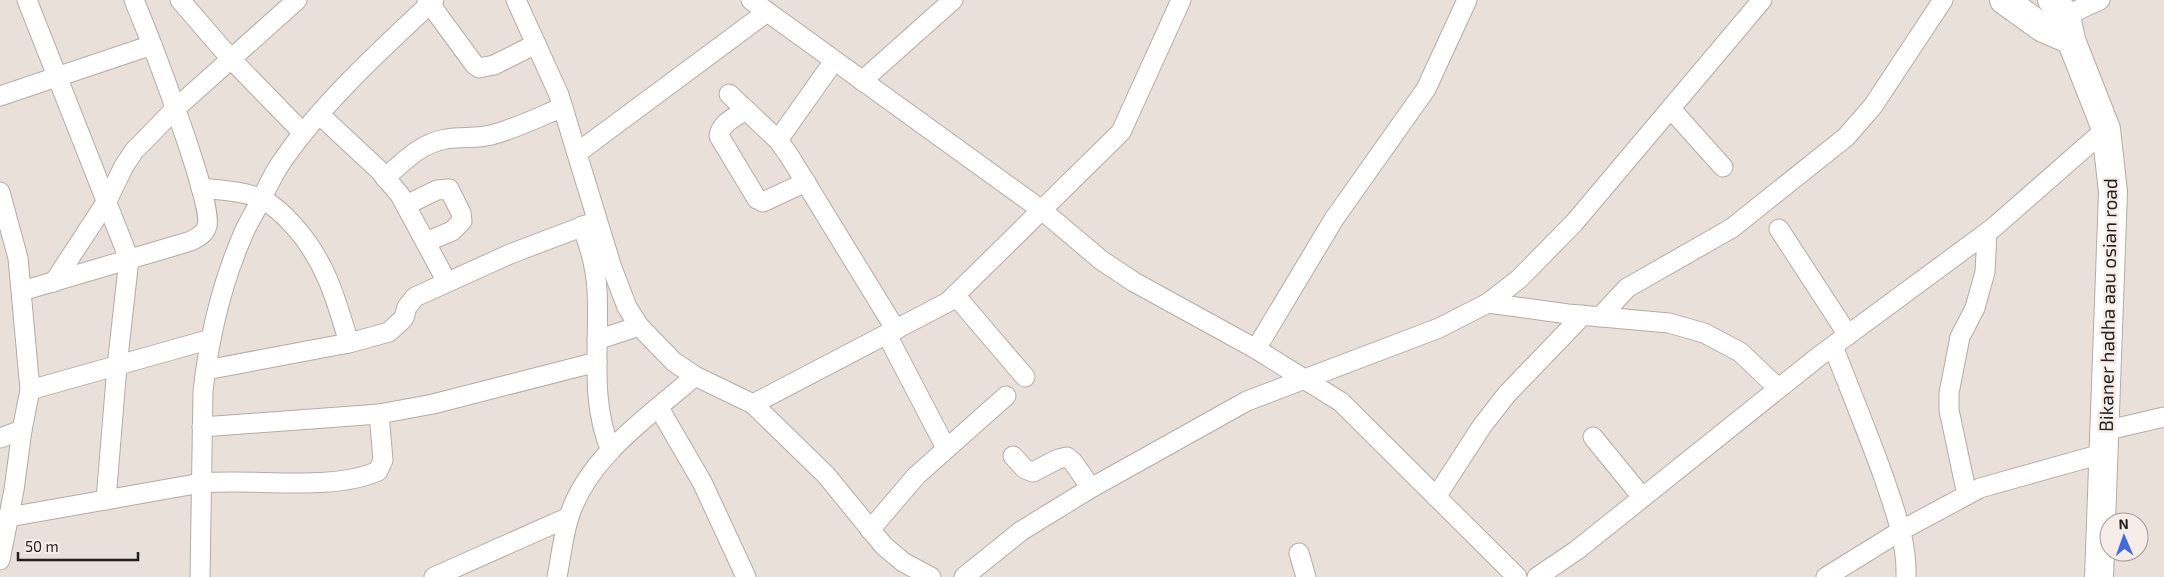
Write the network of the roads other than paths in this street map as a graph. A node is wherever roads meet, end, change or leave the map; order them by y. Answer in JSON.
{"nodes":[{"id":1,"x":27,"y":0,"type":"edge"},
{"id":2,"x":134,"y":0,"type":"edge"},
{"id":3,"x":180,"y":0,"type":"edge"},
{"id":4,"x":297,"y":0,"type":"edge"},
{"id":5,"x":516,"y":0,"type":"edge"},
{"id":6,"x":750,"y":0,"type":"edge"},
{"id":7,"x":953,"y":0,"type":"edge"},
{"id":8,"x":1181,"y":0,"type":"edge"},
{"id":9,"x":1467,"y":0,"type":"edge"},
{"id":10,"x":1762,"y":0,"type":"edge"},
{"id":11,"x":1943,"y":0,"type":"edge"},
{"id":12,"x":2004,"y":0,"type":"edge"},
{"id":13,"x":2100,"y":0,"type":"edge"},
{"id":14,"x":431,"y":1,"type":"edge"},
{"id":15,"x":768,"y":12,"type":"junction"},
{"id":16,"x":2058,"y":21,"type":"edge"},
{"id":17,"x":536,"y":44,"type":"junction"},
{"id":18,"x":152,"y":45,"type":"junction"},
{"id":19,"x":231,"y":59,"type":"junction"},
{"id":20,"x":834,"y":61,"type":"junction"},
{"id":21,"x":56,"y":78,"type":"junction"},
{"id":22,"x":862,"y":81,"type":"junction"},
{"id":23,"x":729,"y":94,"type":"dead end"},
{"id":24,"x":0,"y":96,"type":"edge"},
{"id":25,"x":563,"y":107,"type":"junction"},
{"id":26,"x":175,"y":109,"type":"junction"},
{"id":27,"x":1671,"y":109,"type":"junction"},
{"id":28,"x":746,"y":110,"type":"junction"},
{"id":29,"x":320,"y":115,"type":"junction"},
{"id":30,"x":2106,"y":129,"type":"junction"},
{"id":31,"x":303,"y":133,"type":"junction"},
{"id":32,"x":778,"y":140,"type":"junction"},
{"id":33,"x":576,"y":153,"type":"junction"},
{"id":34,"x":1723,"y":167,"type":"dead end"},
{"id":35,"x":385,"y":178,"type":"junction"},
{"id":36,"x":806,"y":182,"type":"junction"},
{"id":37,"x":201,"y":188,"type":"junction"},
{"id":38,"x":0,"y":192,"type":"edge"},
{"id":39,"x":262,"y":199,"type":"junction"},
{"id":40,"x":107,"y":201,"type":"junction"},
{"id":41,"x":406,"y":205,"type":"junction"},
{"id":42,"x":1043,"y":211,"type":"junction"},
{"id":43,"x":590,"y":223,"type":"junction"},
{"id":44,"x":1779,"y":230,"type":"dead end"},
{"id":45,"x":1987,"y":233,"type":"junction"},
{"id":46,"x":426,"y":242,"type":"junction"},
{"id":47,"x":129,"y":259,"type":"junction"},
{"id":48,"x":54,"y":282,"type":"junction"},
{"id":49,"x":447,"y":282,"type":"junction"},
{"id":50,"x":22,"y":291,"type":"junction"},
{"id":51,"x":955,"y":295,"type":"junction"},
{"id":52,"x":1488,"y":303,"type":"junction"},
{"id":53,"x":1591,"y":316,"type":"junction"},
{"id":54,"x":638,"y":326,"type":"junction"},
{"id":55,"x":892,"y":333,"type":"junction"},
{"id":56,"x":211,"y":339,"type":"junction"},
{"id":57,"x":597,"y":340,"type":"junction"},
{"id":58,"x":1840,"y":340,"type":"junction"},
{"id":59,"x":349,"y":343,"type":"junction"},
{"id":60,"x":1256,"y":349,"type":"junction"},
{"id":61,"x":597,"y":362,"type":"junction"},
{"id":62,"x":117,"y":366,"type":"junction"},
{"id":63,"x":206,"y":370,"type":"junction"},
{"id":64,"x":695,"y":376,"type":"junction"},
{"id":65,"x":1025,"y":377,"type":"dead end"},
{"id":66,"x":1308,"y":380,"type":"junction"},
{"id":67,"x":1778,"y":388,"type":"junction"},
{"id":68,"x":30,"y":390,"type":"junction"},
{"id":69,"x":1006,"y":396,"type":"dead end"},
{"id":70,"x":753,"y":404,"type":"junction"},
{"id":71,"x":659,"y":408,"type":"junction"},
{"id":72,"x":379,"y":414,"type":"junction"},
{"id":73,"x":2164,"y":416,"type":"edge"},
{"id":74,"x":202,"y":427,"type":"junction"},
{"id":75,"x":22,"y":430,"type":"junction"},
{"id":76,"x":1593,"y":437,"type":"dead end"},
{"id":77,"x":0,"y":438,"type":"edge"},
{"id":78,"x":2104,"y":442,"type":"junction"},
{"id":79,"x":946,"y":448,"type":"junction"},
{"id":80,"x":611,"y":451,"type":"junction"},
{"id":81,"x":1014,"y":456,"type":"dead end"},
{"id":82,"x":201,"y":483,"type":"junction"},
{"id":83,"x":1091,"y":488,"type":"junction"},
{"id":84,"x":1967,"y":495,"type":"junction"},
{"id":85,"x":1436,"y":497,"type":"junction"},
{"id":86,"x":1642,"y":497,"type":"junction"},
{"id":87,"x":106,"y":500,"type":"junction"},
{"id":88,"x":9,"y":517,"type":"junction"},
{"id":89,"x":569,"y":517,"type":"junction"},
{"id":90,"x":870,"y":530,"type":"junction"},
{"id":91,"x":1902,"y":530,"type":"junction"},
{"id":92,"x":1,"y":553,"type":"edge"},
{"id":93,"x":1298,"y":553,"type":"dead end"},
{"id":94,"x":200,"y":577,"type":"edge"},
{"id":95,"x":434,"y":577,"type":"edge"},
{"id":96,"x":557,"y":577,"type":"edge"},
{"id":97,"x":746,"y":577,"type":"edge"},
{"id":98,"x":931,"y":577,"type":"edge"},
{"id":99,"x":964,"y":577,"type":"edge"},
{"id":100,"x":1306,"y":577,"type":"edge"},
{"id":101,"x":1517,"y":577,"type":"edge"},
{"id":102,"x":1537,"y":577,"type":"edge"},
{"id":103,"x":1826,"y":577,"type":"edge"},
{"id":104,"x":1906,"y":577,"type":"edge"},
{"id":105,"x":2099,"y":577,"type":"edge"}],
"edges":[{"from":1,"to":21,"type":"street"},
{"from":2,"to":18,"type":"street"},
{"from":3,"to":19,"type":"street"},
{"from":4,"to":19,"type":"street"},
{"from":5,"to":17,"type":"street"},
{"from":6,"to":15,"type":"street"},
{"from":7,"to":22,"type":"street"},
{"from":8,"to":42,"type":"street"},
{"from":9,"to":60,"type":"street"},
{"from":10,"to":27,"type":"street"},
{"from":11,"to":53,"type":"street"},
{"from":12,"to":16,"type":"main road"},
{"from":13,"to":16,"type":"street"},
{"from":14,"to":17,"type":"street"},
{"from":14,"to":29,"type":"street"},
{"from":15,"to":20,"type":"street"},
{"from":15,"to":33,"type":"street"},
{"from":16,"to":30,"type":"main road","name":"Bikaner hadha aau osian road"},
{"from":17,"to":25,"type":"street"},
{"from":18,"to":21,"type":"street"},
{"from":18,"to":26,"type":"street"},
{"from":19,"to":26,"type":"street"},
{"from":19,"to":31,"type":"street"},
{"from":20,"to":22,"type":"street"},
{"from":20,"to":32,"type":"street"},
{"from":21,"to":24,"type":"street"},
{"from":21,"to":40,"type":"street"},
{"from":22,"to":42,"type":"street"},
{"from":23,"to":28,"type":"street"},
{"from":25,"to":33,"type":"street"},
{"from":25,"to":35,"type":"street"},
{"from":26,"to":37,"type":"street"},
{"from":26,"to":40,"type":"street"},
{"from":27,"to":34,"type":"street"},
{"from":27,"to":52,"type":"street"},
{"from":28,"to":32,"type":"street"},
{"from":28,"to":36,"type":"street"},
{"from":29,"to":31,"type":"street"},
{"from":29,"to":35,"type":"street"},
{"from":30,"to":45,"type":"street"},
{"from":30,"to":78,"type":"main road","name":"Bikaner hadha aau osian road"},
{"from":31,"to":39,"type":"street"},
{"from":32,"to":36,"type":"street"},
{"from":33,"to":43,"type":"street"},
{"from":35,"to":41,"type":"street"},
{"from":36,"to":55,"type":"street"},
{"from":37,"to":39,"type":"street"},
{"from":37,"to":47,"type":"street"},
{"from":38,"to":50,"type":"street"},
{"from":39,"to":56,"type":"street"},
{"from":39,"to":59,"type":"street"},
{"from":40,"to":47,"type":"street"},
{"from":40,"to":48,"type":"street"},
{"from":41,"to":46,"type":"street"},
{"from":41,"to":46,"type":"street"},
{"from":42,"to":51,"type":"street"},
{"from":42,"to":60,"type":"street"},
{"from":43,"to":49,"type":"street"},
{"from":43,"to":54,"type":"street"},
{"from":43,"to":57,"type":"street"},
{"from":44,"to":58,"type":"street"},
{"from":45,"to":58,"type":"street"},
{"from":45,"to":84,"type":"street"},
{"from":46,"to":49,"type":"street"},
{"from":47,"to":48,"type":"street"},
{"from":47,"to":62,"type":"street"},
{"from":48,"to":50,"type":"street"},
{"from":49,"to":59,"type":"street"},
{"from":50,"to":68,"type":"street"},
{"from":51,"to":55,"type":"street"},
{"from":51,"to":65,"type":"street"},
{"from":52,"to":53,"type":"street"},
{"from":52,"to":66,"type":"street"},
{"from":53,"to":67,"type":"street"},
{"from":53,"to":85,"type":"street"},
{"from":54,"to":57,"type":"street"},
{"from":54,"to":64,"type":"street"},
{"from":55,"to":70,"type":"street"},
{"from":55,"to":79,"type":"street"},
{"from":56,"to":62,"type":"street"},
{"from":56,"to":63,"type":"street"},
{"from":57,"to":61,"type":"street"},
{"from":58,"to":67,"type":"street"},
{"from":58,"to":91,"type":"street"},
{"from":59,"to":63,"type":"street"},
{"from":60,"to":66,"type":"street"},
{"from":61,"to":72,"type":"street"},
{"from":61,"to":80,"type":"street"},
{"from":62,"to":68,"type":"street"},
{"from":62,"to":87,"type":"street"},
{"from":63,"to":74,"type":"street"},
{"from":64,"to":70,"type":"street"},
{"from":64,"to":71,"type":"street"},
{"from":66,"to":83,"type":"street"},
{"from":66,"to":85,"type":"street"},
{"from":67,"to":86,"type":"street"},
{"from":68,"to":75,"type":"street"},
{"from":69,"to":79,"type":"street"},
{"from":70,"to":90,"type":"street"},
{"from":71,"to":80,"type":"street"},
{"from":71,"to":97,"type":"street"},
{"from":72,"to":74,"type":"street"},
{"from":72,"to":82,"type":"street"},
{"from":73,"to":78,"type":"street"},
{"from":74,"to":82,"type":"street"},
{"from":75,"to":77,"type":"street"},
{"from":75,"to":88,"type":"street"},
{"from":76,"to":86,"type":"street"},
{"from":78,"to":84,"type":"street"},
{"from":78,"to":105,"type":"main road","name":"Bikaner hadha aau osian road"},
{"from":79,"to":90,"type":"street"},
{"from":80,"to":89,"type":"street"},
{"from":81,"to":83,"type":"street"},
{"from":82,"to":87,"type":"street"},
{"from":82,"to":94,"type":"street"},
{"from":83,"to":99,"type":"street"},
{"from":84,"to":91,"type":"street"},
{"from":85,"to":101,"type":"street"},
{"from":86,"to":102,"type":"street"},
{"from":87,"to":88,"type":"street"},
{"from":88,"to":92,"type":"street"},
{"from":89,"to":95,"type":"street"},
{"from":89,"to":96,"type":"street"},
{"from":90,"to":98,"type":"street"},
{"from":91,"to":103,"type":"street"},
{"from":91,"to":104,"type":"street"},
{"from":93,"to":100,"type":"street"}]}
